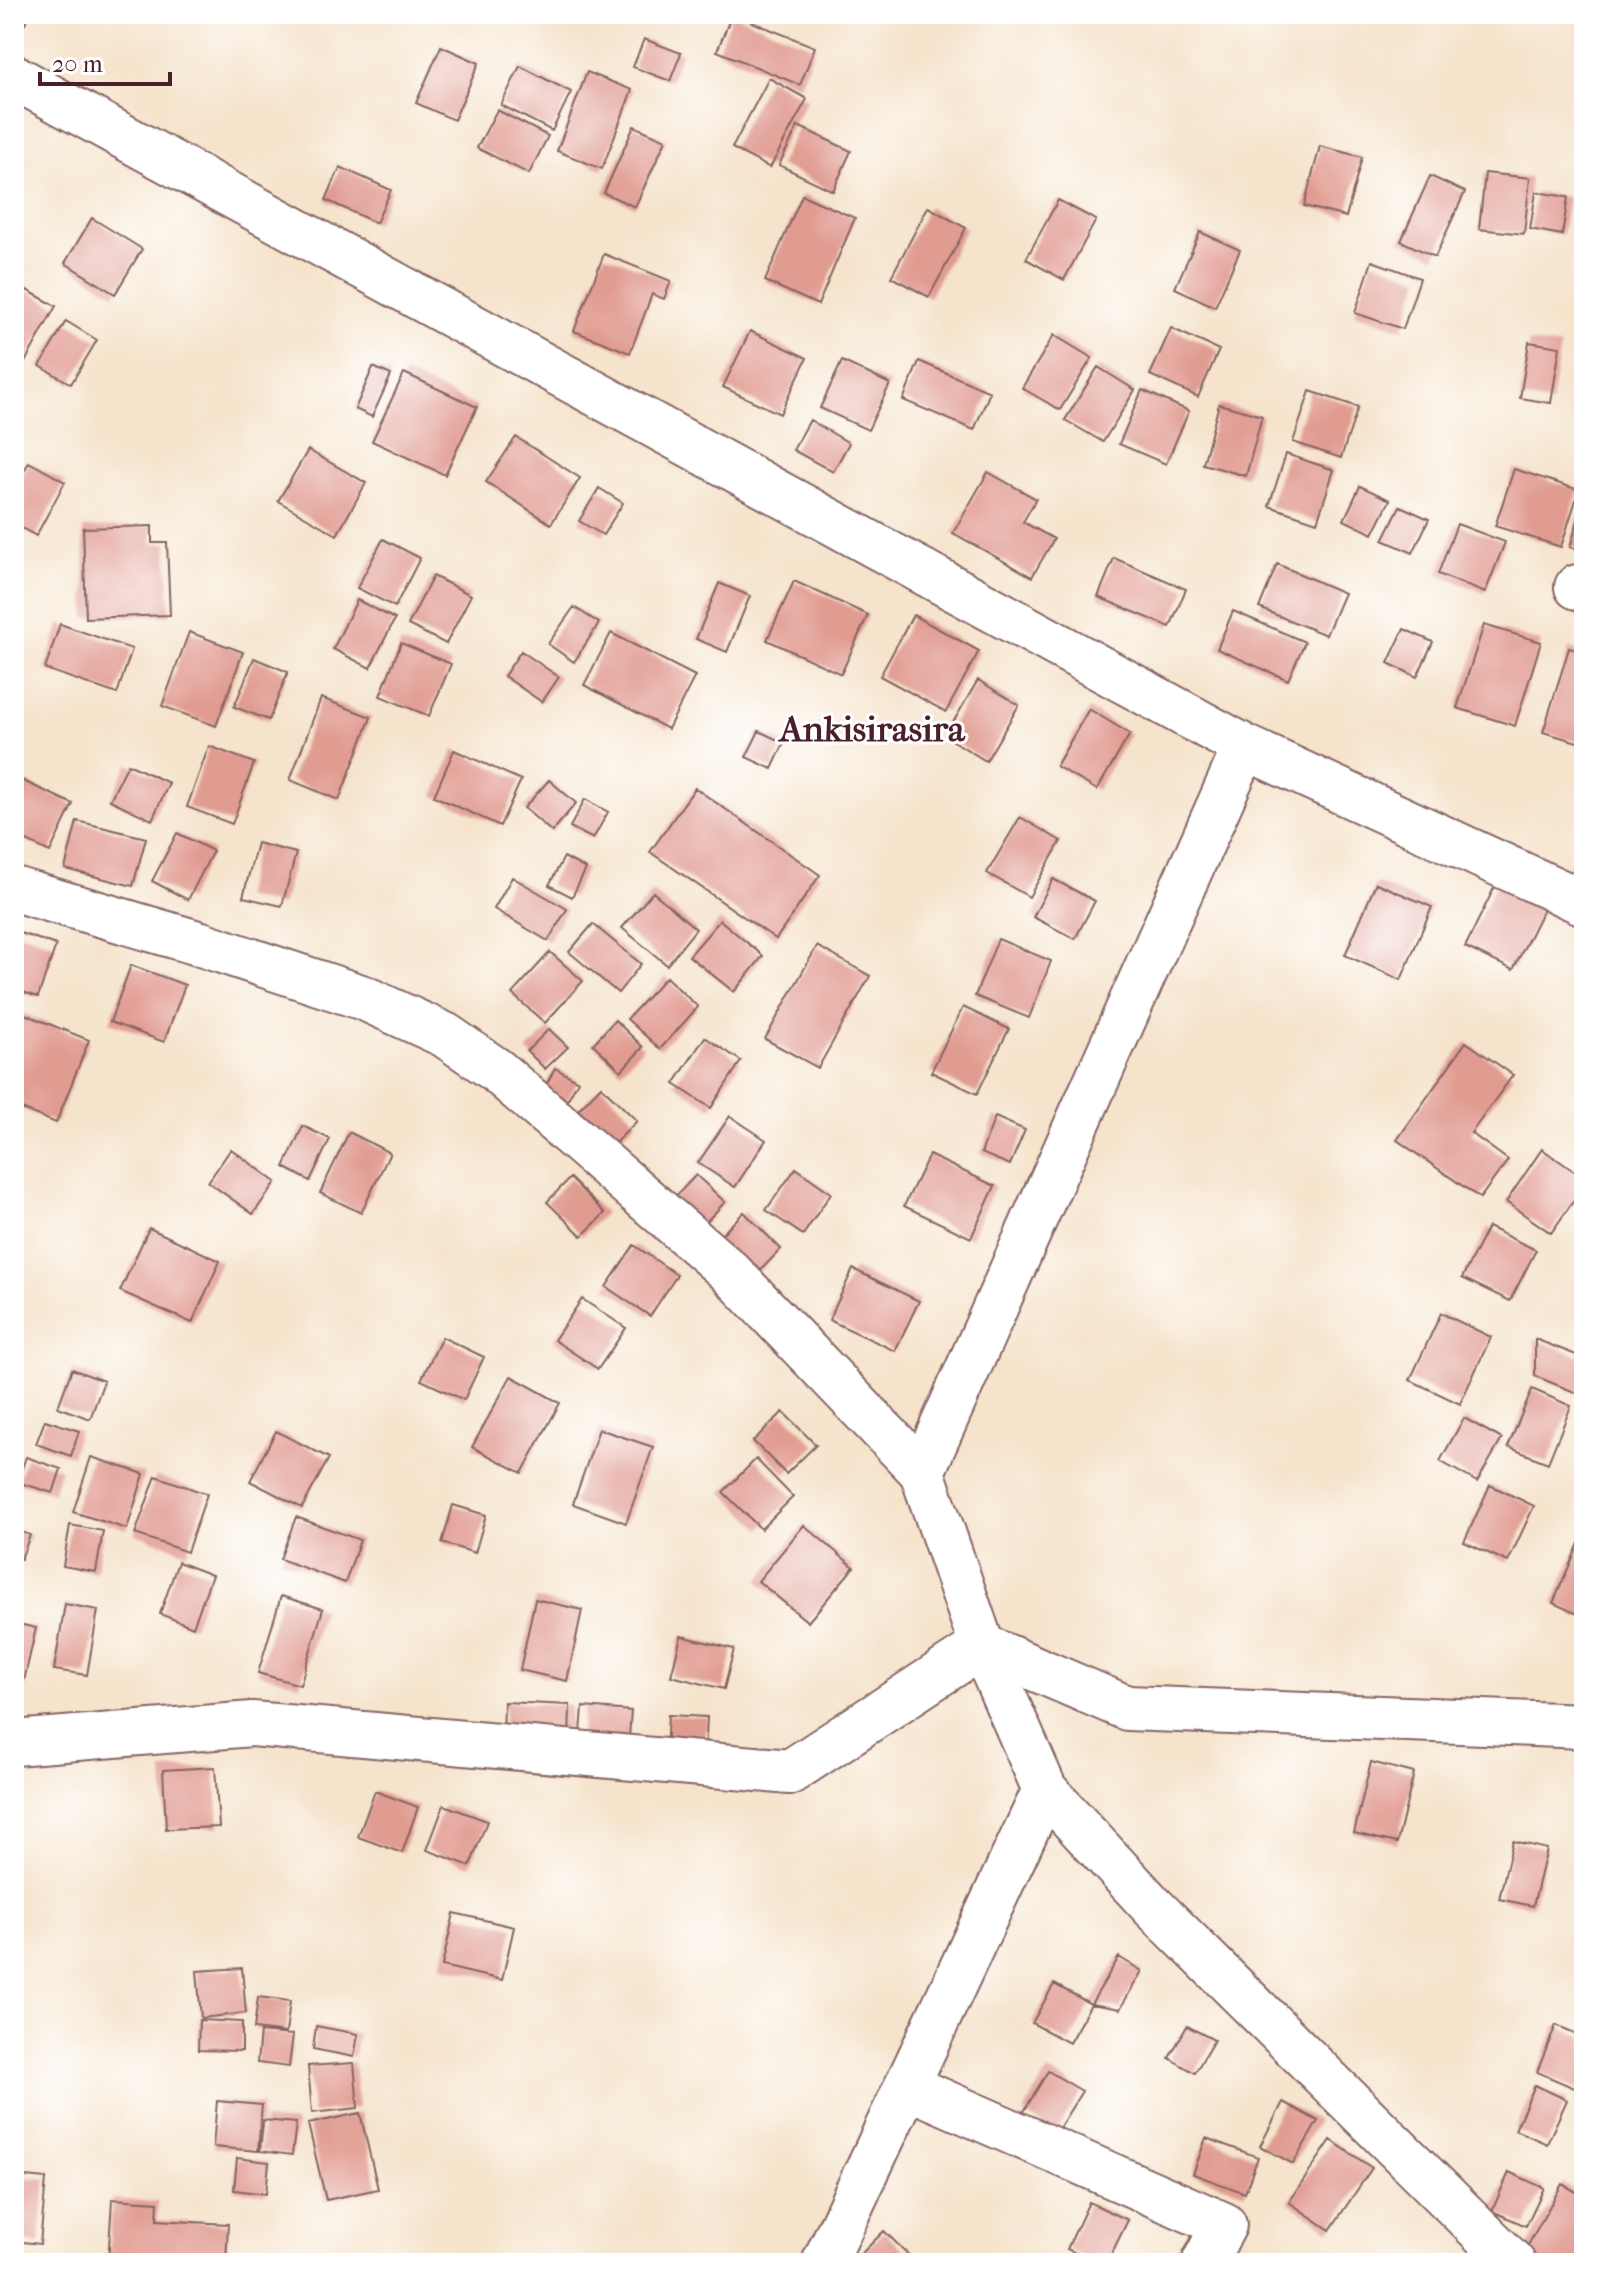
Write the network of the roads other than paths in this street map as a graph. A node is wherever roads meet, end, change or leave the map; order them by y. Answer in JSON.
{"nodes":[{"id":1,"x":14,"y":77,"type":"edge"},
{"id":2,"x":1245,"y":747,"type":"junction"},
{"id":3,"x":14,"y":889,"type":"edge"},
{"id":4,"x":1584,"y":903,"type":"edge"},
{"id":5,"x":922,"y":1472,"type":"junction"},
{"id":6,"x":982,"y":1646,"type":"junction"},
{"id":7,"x":1584,"y":1726,"type":"edge"},
{"id":8,"x":14,"y":1743,"type":"edge"},
{"id":9,"x":1045,"y":1790,"type":"junction"},
{"id":10,"x":907,"y":2086,"type":"junction"},
{"id":11,"x":824,"y":2263,"type":"edge"},
{"id":12,"x":1204,"y":2263,"type":"edge"},
{"id":13,"x":1513,"y":2263,"type":"edge"}],
"edges":[{"from":1,"to":2,"type":"street"},
{"from":2,"to":4,"type":"street"},
{"from":2,"to":5,"type":"street"},
{"from":3,"to":5,"type":"street"},
{"from":5,"to":6,"type":"street"},
{"from":6,"to":7,"type":"street"},
{"from":6,"to":8,"type":"street"},
{"from":6,"to":9,"type":"street"},
{"from":9,"to":10,"type":"street"},
{"from":9,"to":13,"type":"street"},
{"from":10,"to":11,"type":"street"},
{"from":10,"to":12,"type":"street"}]}
